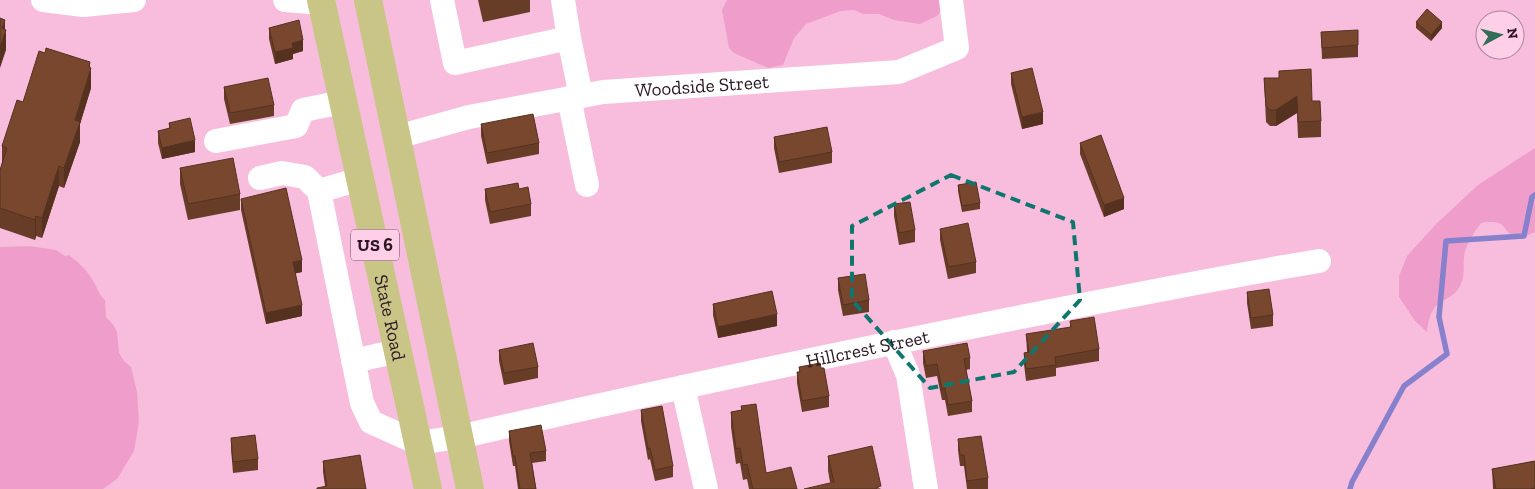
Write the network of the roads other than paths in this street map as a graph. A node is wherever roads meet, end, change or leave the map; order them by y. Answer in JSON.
{"nodes":[{"id":1,"x":43,"y":0,"type":"edge"},
{"id":2,"x":134,"y":0,"type":"edge"},
{"id":3,"x":285,"y":0,"type":"edge"},
{"id":4,"x":368,"y":0,"type":"edge"},
{"id":5,"x":442,"y":0,"type":"edge"},
{"id":6,"x":563,"y":0,"type":"edge"},
{"id":7,"x":951,"y":0,"type":"edge"},
{"id":8,"x":322,"y":2,"type":"edge"},
{"id":9,"x":569,"y":38,"type":"junction"},
{"id":10,"x":575,"y":97,"type":"junction"},
{"id":11,"x":343,"y":102,"type":"junction"},
{"id":12,"x":397,"y":138,"type":"junction"},
{"id":13,"x":216,"y":141,"type":"dead end"},
{"id":14,"x":260,"y":178,"type":"dead end"},
{"id":15,"x":360,"y":179,"type":"junction"},
{"id":16,"x":587,"y":185,"type":"dead end"},
{"id":17,"x":319,"y":191,"type":"junction"},
{"id":18,"x":1319,"y":261,"type":"dead end"},
{"id":19,"x":894,"y":342,"type":"junction"},
{"id":20,"x":398,"y":351,"type":"junction"},
{"id":21,"x":353,"y":361,"type":"junction"},
{"id":22,"x":683,"y":387,"type":"junction"},
{"id":23,"x":459,"y":437,"type":"junction"},
{"id":24,"x":418,"y":443,"type":"junction"},
{"id":25,"x":428,"y":489,"type":"edge"},
{"id":26,"x":470,"y":489,"type":"edge"},
{"id":27,"x":706,"y":489,"type":"edge"},
{"id":28,"x":926,"y":489,"type":"edge"}],
"edges":[{"from":1,"to":2,"type":"street"},
{"from":3,"to":8,"type":"street"},
{"from":4,"to":12,"type":"main road","number":"US 6"},
{"from":5,"to":9,"type":"street"},
{"from":6,"to":9,"type":"street"},
{"from":7,"to":10,"type":"street","name":"Woodside Street"},
{"from":8,"to":11,"type":"main road","name":"State Road","number":"US 6"},
{"from":9,"to":10,"type":"street"},
{"from":10,"to":12,"type":"street","name":"Woodside Street"},
{"from":10,"to":16,"type":"street"},
{"from":11,"to":13,"type":"street"},
{"from":11,"to":15,"type":"main road","name":"State Road","number":"US 6"},
{"from":12,"to":23,"type":"main road","number":"US 6"},
{"from":14,"to":17,"type":"street"},
{"from":15,"to":17,"type":"street"},
{"from":15,"to":20,"type":"main road","name":"State Road","number":"US 6"},
{"from":17,"to":21,"type":"street"},
{"from":18,"to":19,"type":"street","name":"Hillcrest Street"},
{"from":19,"to":22,"type":"street","name":"Hillcrest Street"},
{"from":19,"to":28,"type":"street"},
{"from":20,"to":21,"type":"street"},
{"from":20,"to":24,"type":"main road","name":"State Road","number":"US 6"},
{"from":21,"to":24,"type":"street"},
{"from":22,"to":23,"type":"street","name":"Hillcrest Street"},
{"from":22,"to":27,"type":"street"},
{"from":23,"to":24,"type":"street","name":"Hillcrest Street"},
{"from":23,"to":26,"type":"main road","number":"US 6"},
{"from":24,"to":25,"type":"main road","name":"State Road","number":"US 6"}]}
